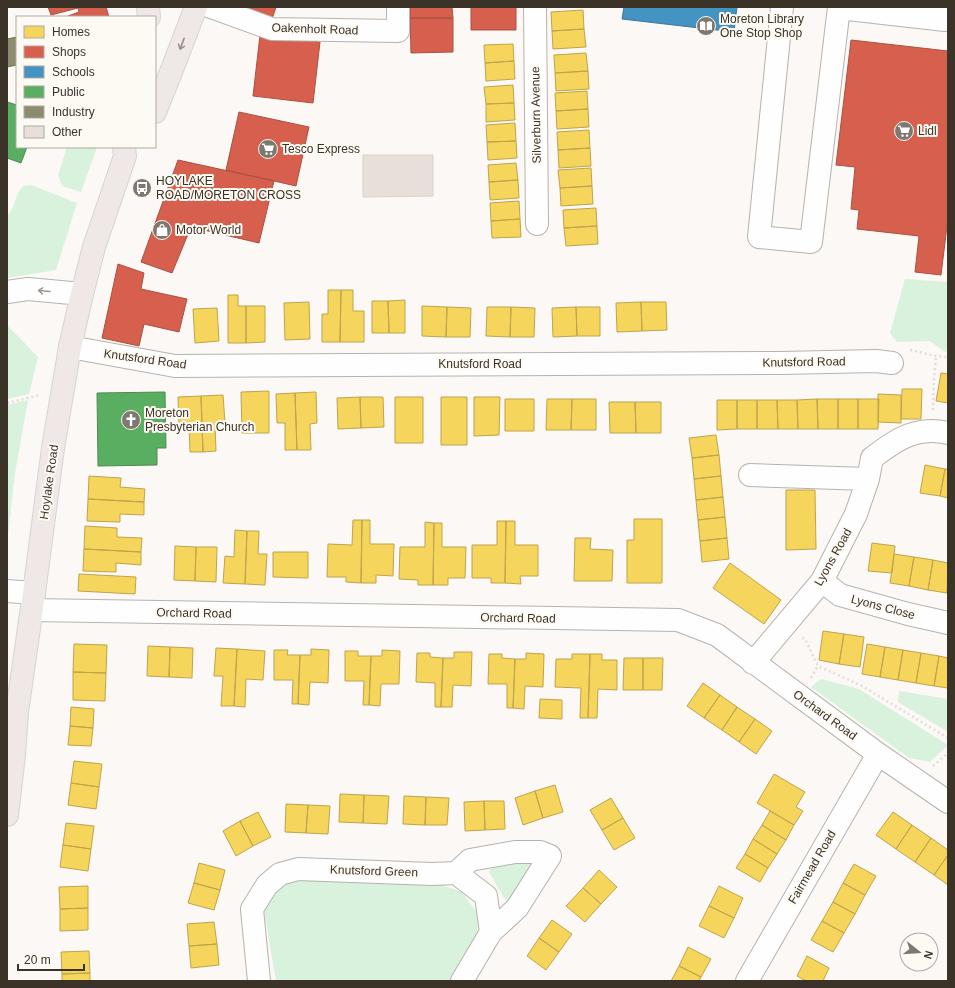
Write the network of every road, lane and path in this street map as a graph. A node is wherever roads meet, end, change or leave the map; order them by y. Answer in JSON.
{"nodes":[{"id":1,"x":196,"y":7,"type":"edge"},
{"id":2,"x":210,"y":7,"type":"edge"},
{"id":3,"x":398,"y":7,"type":"edge"},
{"id":4,"x":534,"y":7,"type":"edge"},
{"id":5,"x":782,"y":7,"type":"edge"},
{"id":6,"x":946,"y":7,"type":"edge"},
{"id":7,"x":839,"y":8,"type":"edge"},
{"id":8,"x":156,"y":110,"type":"edge"},
{"id":9,"x":127,"y":150,"type":"edge"},
{"id":10,"x":537,"y":224,"type":"dead end"},
{"id":11,"x":7,"y":292,"type":"edge"},
{"id":12,"x":82,"y":294,"type":"junction"},
{"id":13,"x":70,"y":347,"type":"junction"},
{"id":14,"x":936,"y":356,"type":"junction"},
{"id":15,"x":948,"y":357,"type":"edge"},
{"id":16,"x":892,"y":363,"type":"joint"},
{"id":17,"x":63,"y":392,"type":"junction"},
{"id":18,"x":7,"y":403,"type":"edge"},
{"id":19,"x":940,"y":432,"type":"edge"},
{"id":20,"x":750,"y":476,"type":"dead end"},
{"id":21,"x":868,"y":479,"type":"junction"},
{"id":22,"x":822,"y":581,"type":"junction"},
{"id":23,"x":7,"y":591,"type":"edge"},
{"id":24,"x":33,"y":602,"type":"junction"},
{"id":25,"x":948,"y":622,"type":"edge"},
{"id":26,"x":781,"y":629,"type":"junction"},
{"id":27,"x":753,"y":663,"type":"junction"},
{"id":28,"x":12,"y":712,"type":"edge"},
{"id":29,"x":948,"y":738,"type":"edge"},
{"id":30,"x":10,"y":754,"type":"edge"},
{"id":31,"x":878,"y":754,"type":"junction"},
{"id":32,"x":948,"y":802,"type":"edge"},
{"id":33,"x":7,"y":816,"type":"edge"},
{"id":34,"x":456,"y":873,"type":"junction"},
{"id":35,"x":491,"y":932,"type":"junction"},
{"id":36,"x":259,"y":981,"type":"edge"},
{"id":37,"x":462,"y":981,"type":"edge"},
{"id":38,"x":746,"y":981,"type":"edge"}],
"edges":[{"from":1,"to":8,"type":"main road","one_way":true},
{"from":2,"to":3,"type":"street","name":"Oakenholt Road"},
{"from":4,"to":10,"type":"street","name":"Silverburn Avenue"},
{"from":5,"to":7,"type":"street"},
{"from":6,"to":7,"type":"street"},
{"from":9,"to":12,"type":"main road","name":"Hoylake Road"},
{"from":12,"to":11,"type":"street","one_way":true},
{"from":12,"to":13,"type":"main road","name":"Hoylake Road"},
{"from":13,"to":16,"type":"street","name":"Knutsford Road"},
{"from":13,"to":17,"type":"main road","name":"Hoylake Road"},
{"from":14,"to":15,"type":"path"},
{"from":14,"to":16,"type":"path"},
{"from":14,"to":19,"type":"path"},
{"from":17,"to":18,"type":"path"},
{"from":17,"to":24,"type":"main road","name":"Hoylake Road"},
{"from":19,"to":21,"type":"street","name":"Lyons Road"},
{"from":20,"to":21,"type":"street"},
{"from":21,"to":22,"type":"street","name":"Lyons Road"},
{"from":22,"to":25,"type":"street","name":"Lyons Close"},
{"from":22,"to":26,"type":"street","name":"Lyons Road"},
{"from":23,"to":24,"type":"street","name":"Orchard Road"},
{"from":24,"to":27,"type":"street","name":"Orchard Road"},
{"from":24,"to":28,"type":"main road","name":"Hoylake Road"},
{"from":26,"to":27,"type":"street","name":"Lyons Road"},
{"from":26,"to":29,"type":"path"},
{"from":27,"to":31,"type":"street","name":"Orchard Road"},
{"from":28,"to":30,"type":"main road","name":"Hoylake Road"},
{"from":30,"to":33,"type":"main road","name":"Hoylake Road"},
{"from":31,"to":32,"type":"street","name":"Orchard Road"},
{"from":31,"to":38,"type":"street","name":"Fairmead Road"},
{"from":34,"to":35,"type":"street"},
{"from":34,"to":35,"type":"street"},
{"from":34,"to":36,"type":"street","name":"Knutsford Green"},
{"from":35,"to":37,"type":"street"}]}
